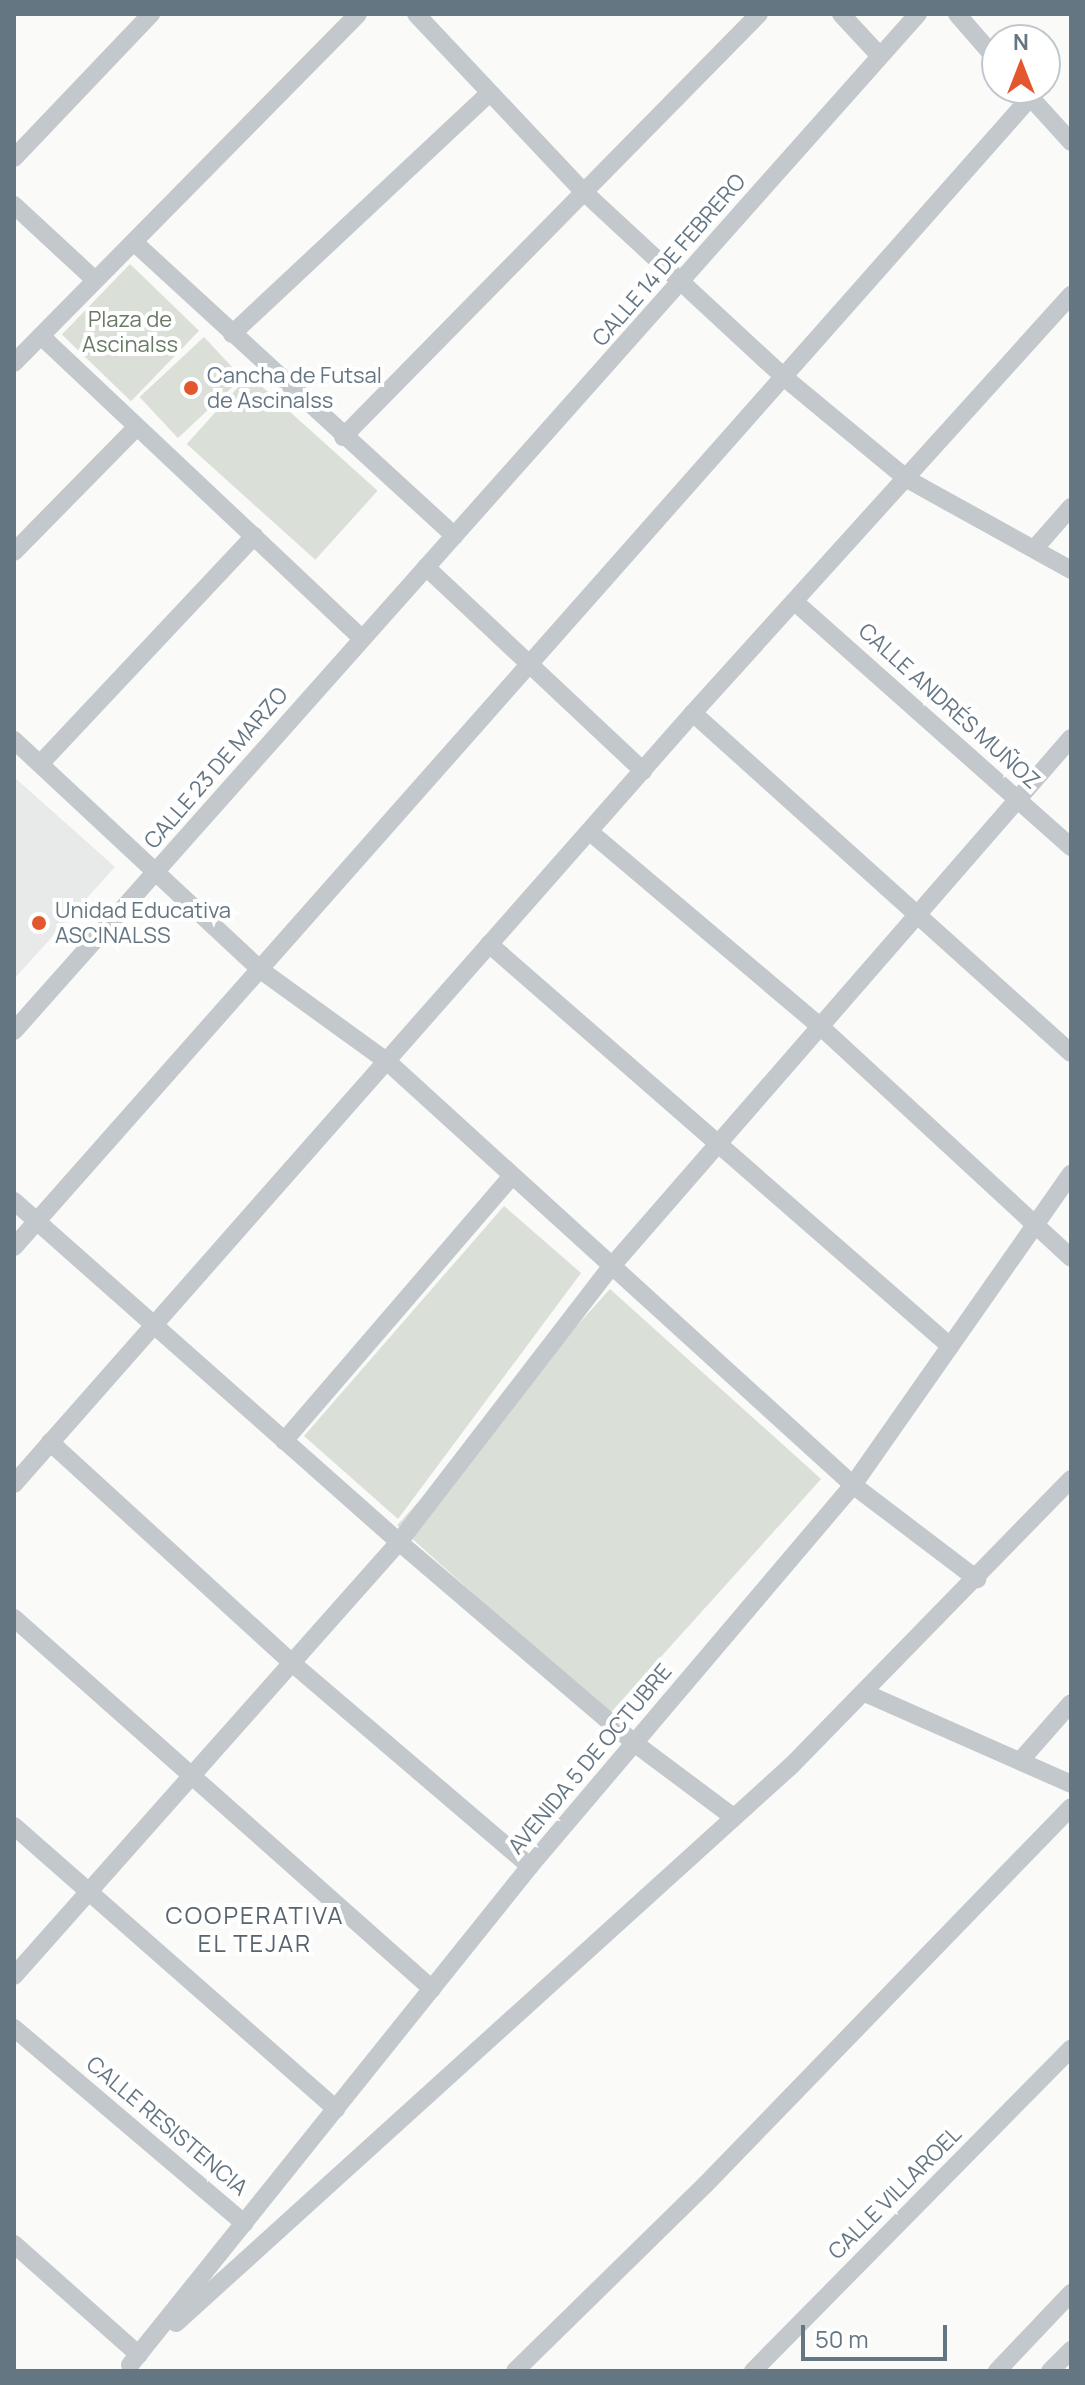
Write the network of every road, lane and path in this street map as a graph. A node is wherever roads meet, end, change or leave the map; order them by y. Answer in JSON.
{"nodes":[{"id":1,"x":151,"y":14,"type":"edge"},
{"id":2,"x":358,"y":14,"type":"edge"},
{"id":3,"x":416,"y":14,"type":"edge"},
{"id":4,"x":759,"y":14,"type":"edge"},
{"id":5,"x":841,"y":14,"type":"edge"},
{"id":6,"x":918,"y":14,"type":"edge"},
{"id":7,"x":957,"y":14,"type":"edge"},
{"id":8,"x":981,"y":42,"type":"edge"},
{"id":9,"x":880,"y":56,"type":"junction"},
{"id":10,"x":487,"y":95,"type":"junction"},
{"id":11,"x":1017,"y":104,"type":"edge"},
{"id":12,"x":1036,"y":104,"type":"edge"},
{"id":13,"x":1071,"y":142,"type":"edge"},
{"id":14,"x":14,"y":158,"type":"edge"},
{"id":15,"x":584,"y":192,"type":"junction"},
{"id":16,"x":14,"y":205,"type":"edge"},
{"id":17,"x":136,"y":244,"type":"junction"},
{"id":18,"x":95,"y":280,"type":"junction"},
{"id":19,"x":682,"y":283,"type":"junction"},
{"id":20,"x":1071,"y":295,"type":"edge"},
{"id":21,"x":232,"y":334,"type":"junction"},
{"id":22,"x":41,"y":336,"type":"junction"},
{"id":23,"x":14,"y":363,"type":"edge"},
{"id":24,"x":785,"y":378,"type":"junction"},
{"id":25,"x":137,"y":427,"type":"junction"},
{"id":26,"x":343,"y":437,"type":"junction"},
{"id":27,"x":907,"y":479,"type":"junction"},
{"id":28,"x":1071,"y":507,"type":"edge"},
{"id":29,"x":254,"y":536,"type":"junction"},
{"id":30,"x":455,"y":536,"type":"junction"},
{"id":31,"x":1035,"y":548,"type":"junction"},
{"id":32,"x":14,"y":552,"type":"edge"},
{"id":33,"x":426,"y":567,"type":"junction"},
{"id":34,"x":1071,"y":570,"type":"edge"},
{"id":35,"x":795,"y":602,"type":"junction"},
{"id":36,"x":362,"y":639,"type":"junction"},
{"id":37,"x":527,"y":665,"type":"junction"},
{"id":38,"x":693,"y":713,"type":"junction"},
{"id":39,"x":1071,"y":738,"type":"edge"},
{"id":40,"x":14,"y":740,"type":"edge"},
{"id":41,"x":40,"y":764,"type":"junction"},
{"id":42,"x":643,"y":771,"type":"junction"},
{"id":43,"x":1018,"y":800,"type":"junction"},
{"id":44,"x":590,"y":832,"type":"junction"},
{"id":45,"x":1071,"y":847,"type":"edge"},
{"id":46,"x":157,"y":873,"type":"junction"},
{"id":47,"x":919,"y":913,"type":"junction"},
{"id":48,"x":489,"y":944,"type":"junction"},
{"id":49,"x":262,"y":971,"type":"junction"},
{"id":50,"x":821,"y":1027,"type":"junction"},
{"id":51,"x":14,"y":1031,"type":"edge"},
{"id":52,"x":1071,"y":1053,"type":"edge"},
{"id":53,"x":389,"y":1063,"type":"junction"},
{"id":54,"x":718,"y":1144,"type":"junction"},
{"id":55,"x":1071,"y":1174,"type":"edge"},
{"id":56,"x":512,"y":1176,"type":"junction"},
{"id":57,"x":14,"y":1201,"type":"edge"},
{"id":58,"x":37,"y":1221,"type":"junction"},
{"id":59,"x":1035,"y":1225,"type":"junction"},
{"id":60,"x":14,"y":1247,"type":"edge"},
{"id":61,"x":1071,"y":1258,"type":"edge"},
{"id":62,"x":611,"y":1267,"type":"junction"},
{"id":63,"x":155,"y":1326,"type":"junction"},
{"id":64,"x":950,"y":1346,"type":"junction"},
{"id":65,"x":284,"y":1441,"type":"junction"},
{"id":66,"x":50,"y":1442,"type":"junction"},
{"id":67,"x":1071,"y":1479,"type":"edge"},
{"id":68,"x":14,"y":1484,"type":"edge"},
{"id":69,"x":853,"y":1485,"type":"junction"},
{"id":70,"x":399,"y":1542,"type":"junction"},
{"id":71,"x":977,"y":1579,"type":"junction"},
{"id":72,"x":14,"y":1618,"type":"edge"},
{"id":73,"x":292,"y":1663,"type":"junction"},
{"id":74,"x":865,"y":1693,"type":"junction"},
{"id":75,"x":1071,"y":1703,"type":"edge"},
{"id":76,"x":637,"y":1745,"type":"junction"},
{"id":77,"x":1020,"y":1761,"type":"junction"},
{"id":78,"x":192,"y":1777,"type":"junction"},
{"id":79,"x":1071,"y":1784,"type":"edge"},
{"id":80,"x":1071,"y":1807,"type":"edge"},
{"id":81,"x":732,"y":1816,"type":"junction"},
{"id":82,"x":14,"y":1826,"type":"edge"},
{"id":83,"x":530,"y":1866,"type":"junction"},
{"id":84,"x":91,"y":1891,"type":"junction"},
{"id":85,"x":14,"y":1976,"type":"edge"},
{"id":86,"x":432,"y":1989,"type":"junction"},
{"id":87,"x":14,"y":2028,"type":"edge"},
{"id":88,"x":1071,"y":2048,"type":"edge"},
{"id":89,"x":336,"y":2109,"type":"junction"},
{"id":90,"x":244,"y":2223,"type":"junction"},
{"id":91,"x":14,"y":2244,"type":"edge"},
{"id":92,"x":1071,"y":2293,"type":"edge"},
{"id":93,"x":1071,"y":2350,"type":"edge"},
{"id":94,"x":131,"y":2364,"type":"edge"},
{"id":95,"x":515,"y":2371,"type":"edge"},
{"id":96,"x":753,"y":2371,"type":"edge"},
{"id":97,"x":997,"y":2371,"type":"edge"},
{"id":98,"x":1050,"y":2371,"type":"edge"}],
"edges":[{"from":1,"to":14,"type":"street"},
{"from":2,"to":17,"type":"street"},
{"from":3,"to":10,"type":"street"},
{"from":4,"to":15,"type":"street"},
{"from":5,"to":9,"type":"street"},
{"from":6,"to":9,"type":"street","name":"CALLE 14 DE FEBRERO"},
{"from":7,"to":8,"type":"street"},
{"from":9,"to":19,"type":"street","name":"CALLE 14 DE FEBRERO"},
{"from":10,"to":15,"type":"street"},
{"from":10,"to":21,"type":"street"},
{"from":11,"to":24,"type":"street"},
{"from":12,"to":13,"type":"street"},
{"from":15,"to":19,"type":"street"},
{"from":15,"to":26,"type":"street"},
{"from":16,"to":18,"type":"street"},
{"from":17,"to":18,"type":"street"},
{"from":17,"to":21,"type":"street"},
{"from":18,"to":22,"type":"street"},
{"from":19,"to":24,"type":"street"},
{"from":19,"to":30,"type":"street","name":"CALLE 14 DE FEBRERO"},
{"from":20,"to":27,"type":"street"},
{"from":21,"to":26,"type":"street"},
{"from":22,"to":23,"type":"street"},
{"from":22,"to":25,"type":"street"},
{"from":24,"to":27,"type":"street"},
{"from":24,"to":37,"type":"street"},
{"from":25,"to":29,"type":"street"},
{"from":25,"to":32,"type":"street"},
{"from":26,"to":30,"type":"street"},
{"from":27,"to":31,"type":"street"},
{"from":27,"to":35,"type":"street"},
{"from":28,"to":31,"type":"street"},
{"from":29,"to":36,"type":"street"},
{"from":29,"to":41,"type":"street"},
{"from":30,"to":33,"type":"street","name":"CALLE 23 DE MARZO"},
{"from":31,"to":34,"type":"street"},
{"from":33,"to":36,"type":"street","name":"CALLE 23 DE MARZO"},
{"from":33,"to":37,"type":"street"},
{"from":35,"to":38,"type":"street"},
{"from":35,"to":43,"type":"street","name":"CALLE ANDRÉS MUÑOZ"},
{"from":36,"to":46,"type":"street","name":"CALLE 23 DE MARZO"},
{"from":37,"to":42,"type":"street"},
{"from":37,"to":49,"type":"street"},
{"from":38,"to":42,"type":"street"},
{"from":38,"to":47,"type":"street"},
{"from":39,"to":43,"type":"street"},
{"from":40,"to":41,"type":"street"},
{"from":41,"to":46,"type":"street"},
{"from":42,"to":44,"type":"street"},
{"from":43,"to":45,"type":"street","name":"CALLE ANDRÉS MUÑOZ"},
{"from":43,"to":47,"type":"street"},
{"from":44,"to":48,"type":"street"},
{"from":44,"to":50,"type":"street"},
{"from":46,"to":49,"type":"street"},
{"from":46,"to":51,"type":"street","name":"CALLE 23 DE MARZO"},
{"from":47,"to":50,"type":"street"},
{"from":47,"to":52,"type":"street"},
{"from":48,"to":53,"type":"street"},
{"from":48,"to":54,"type":"street"},
{"from":49,"to":53,"type":"street"},
{"from":49,"to":58,"type":"street"},
{"from":50,"to":54,"type":"street"},
{"from":50,"to":59,"type":"street"},
{"from":53,"to":56,"type":"street"},
{"from":53,"to":63,"type":"street"},
{"from":54,"to":62,"type":"street"},
{"from":54,"to":64,"type":"street"},
{"from":55,"to":59,"type":"street","name":"AVENIDA 5 DE OCTUBRE"},
{"from":56,"to":62,"type":"street"},
{"from":56,"to":65,"type":"street"},
{"from":57,"to":58,"type":"street"},
{"from":58,"to":60,"type":"street"},
{"from":58,"to":63,"type":"street"},
{"from":59,"to":61,"type":"street"},
{"from":59,"to":64,"type":"street","name":"AVENIDA 5 DE OCTUBRE"},
{"from":62,"to":69,"type":"street"},
{"from":62,"to":70,"type":"street"},
{"from":63,"to":65,"type":"street"},
{"from":63,"to":66,"type":"street"},
{"from":64,"to":69,"type":"street","name":"AVENIDA 5 DE OCTUBRE"},
{"from":65,"to":70,"type":"street"},
{"from":66,"to":68,"type":"street"},
{"from":66,"to":73,"type":"street"},
{"from":67,"to":71,"type":"street"},
{"from":69,"to":71,"type":"street"},
{"from":69,"to":76,"type":"street","name":"AVENIDA 5 DE OCTUBRE"},
{"from":70,"to":73,"type":"street"},
{"from":70,"to":76,"type":"street"},
{"from":71,"to":74,"type":"street"},
{"from":72,"to":78,"type":"street"},
{"from":73,"to":78,"type":"street"},
{"from":73,"to":83,"type":"street"},
{"from":74,"to":77,"type":"street"},
{"from":74,"to":81,"type":"street"},
{"from":75,"to":77,"type":"street"},
{"from":76,"to":81,"type":"street"},
{"from":76,"to":83,"type":"street","name":"AVENIDA 5 DE OCTUBRE"},
{"from":77,"to":79,"type":"street"},
{"from":78,"to":84,"type":"street"},
{"from":78,"to":86,"type":"street"},
{"from":80,"to":95,"type":"street"},
{"from":81,"to":94,"type":"street"},
{"from":82,"to":84,"type":"street"},
{"from":83,"to":86,"type":"street","name":"AVENIDA 5 DE OCTUBRE"},
{"from":84,"to":85,"type":"street"},
{"from":84,"to":89,"type":"street"},
{"from":86,"to":89,"type":"street","name":"AVENIDA 5 DE OCTUBRE"},
{"from":87,"to":90,"type":"street","name":"CALLE RESISTENCIA"},
{"from":88,"to":96,"type":"street","name":"CALLE VILLAROEL"},
{"from":89,"to":90,"type":"street","name":"AVENIDA 5 DE OCTUBRE"},
{"from":90,"to":94,"type":"street","name":"AVENIDA 5 DE OCTUBRE"},
{"from":91,"to":94,"type":"street"},
{"from":92,"to":97,"type":"street"},
{"from":93,"to":98,"type":"street"}]}
